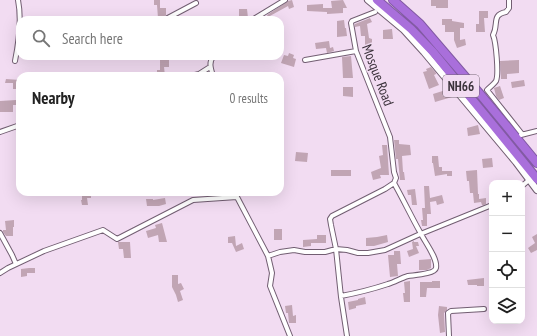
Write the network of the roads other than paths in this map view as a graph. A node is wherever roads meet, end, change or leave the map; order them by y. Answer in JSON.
{"nodes":[{"id":1,"x":18,"y":0,"type":"edge"},
{"id":2,"x":285,"y":0,"type":"edge"},
{"id":3,"x":368,"y":0,"type":"edge"},
{"id":4,"x":377,"y":0,"type":"edge"},
{"id":5,"x":393,"y":0,"type":"edge"},
{"id":6,"x":509,"y":0,"type":"edge"},
{"id":7,"x":196,"y":3,"type":"dead end"},
{"id":8,"x":375,"y":12,"type":"dead end"},
{"id":9,"x":20,"y":16,"type":"edge"},
{"id":10,"x":172,"y":16,"type":"edge"},
{"id":11,"x":259,"y":16,"type":"edge"},
{"id":12,"x":356,"y":51,"type":"junction"},
{"id":13,"x":16,"y":56,"type":"edge"},
{"id":14,"x":211,"y":60,"type":"edge"},
{"id":15,"x":305,"y":60,"type":"dead end"},
{"id":16,"x":15,"y":61,"type":"dead end"},
{"id":17,"x":210,"y":67,"type":"junction"},
{"id":18,"x":202,"y":72,"type":"edge"},
{"id":19,"x":212,"y":72,"type":"edge"},
{"id":20,"x":16,"y":126,"type":"edge"},
{"id":21,"x":537,"y":131,"type":"edge"},
{"id":22,"x":0,"y":132,"type":"edge"},
{"id":23,"x":518,"y":135,"type":"junction"},
{"id":24,"x":516,"y":158,"type":"junction"},
{"id":25,"x":537,"y":163,"type":"edge"},
{"id":26,"x":533,"y":179,"type":"edge"},
{"id":27,"x":394,"y":183,"type":"junction"},
{"id":28,"x":537,"y":190,"type":"edge"},
{"id":29,"x":222,"y":196,"type":"edge"},
{"id":30,"x":238,"y":196,"type":"edge"},
{"id":31,"x":489,"y":206,"type":"edge"},
{"id":32,"x":0,"y":233,"type":"edge"},
{"id":33,"x":421,"y":234,"type":"junction"},
{"id":34,"x":336,"y":249,"type":"junction"},
{"id":35,"x":268,"y":256,"type":"junction"},
{"id":36,"x":16,"y":264,"type":"junction"},
{"id":37,"x":0,"y":273,"type":"edge"},
{"id":38,"x":341,"y":296,"type":"junction"},
{"id":39,"x":484,"y":309,"type":"dead end"},
{"id":40,"x":290,"y":336,"type":"edge"},
{"id":41,"x":347,"y":336,"type":"edge"},
{"id":42,"x":449,"y":336,"type":"edge"}],
"edges":[{"from":1,"to":9,"type":"street"},
{"from":2,"to":11,"type":"street"},
{"from":3,"to":24,"type":"street"},
{"from":4,"to":24,"type":"highway","number":"NH66"},
{"from":5,"to":23,"type":"highway","number":"NH66"},
{"from":6,"to":23,"type":"street"},
{"from":7,"to":10,"type":"street"},
{"from":8,"to":12,"type":"street","name":"Mosque Road"},
{"from":12,"to":15,"type":"street"},
{"from":12,"to":27,"type":"street","name":"Mosque Road"},
{"from":13,"to":16,"type":"street"},
{"from":14,"to":17,"type":"street"},
{"from":17,"to":18,"type":"street"},
{"from":17,"to":19,"type":"street"},
{"from":20,"to":22,"type":"street"},
{"from":21,"to":23,"type":"street"},
{"from":23,"to":25,"type":"highway","number":"NH66"},
{"from":24,"to":26,"type":"highway","number":"NH66"},
{"from":26,"to":28,"type":"street"},
{"from":27,"to":33,"type":"street"},
{"from":27,"to":34,"type":"street"},
{"from":29,"to":36,"type":"street"},
{"from":30,"to":35,"type":"street"},
{"from":31,"to":33,"type":"street"},
{"from":32,"to":36,"type":"street"},
{"from":33,"to":34,"type":"street"},
{"from":33,"to":38,"type":"street"},
{"from":34,"to":35,"type":"street"},
{"from":34,"to":38,"type":"street"},
{"from":35,"to":40,"type":"street"},
{"from":36,"to":37,"type":"street"},
{"from":38,"to":41,"type":"street"},
{"from":39,"to":42,"type":"street"}]}
